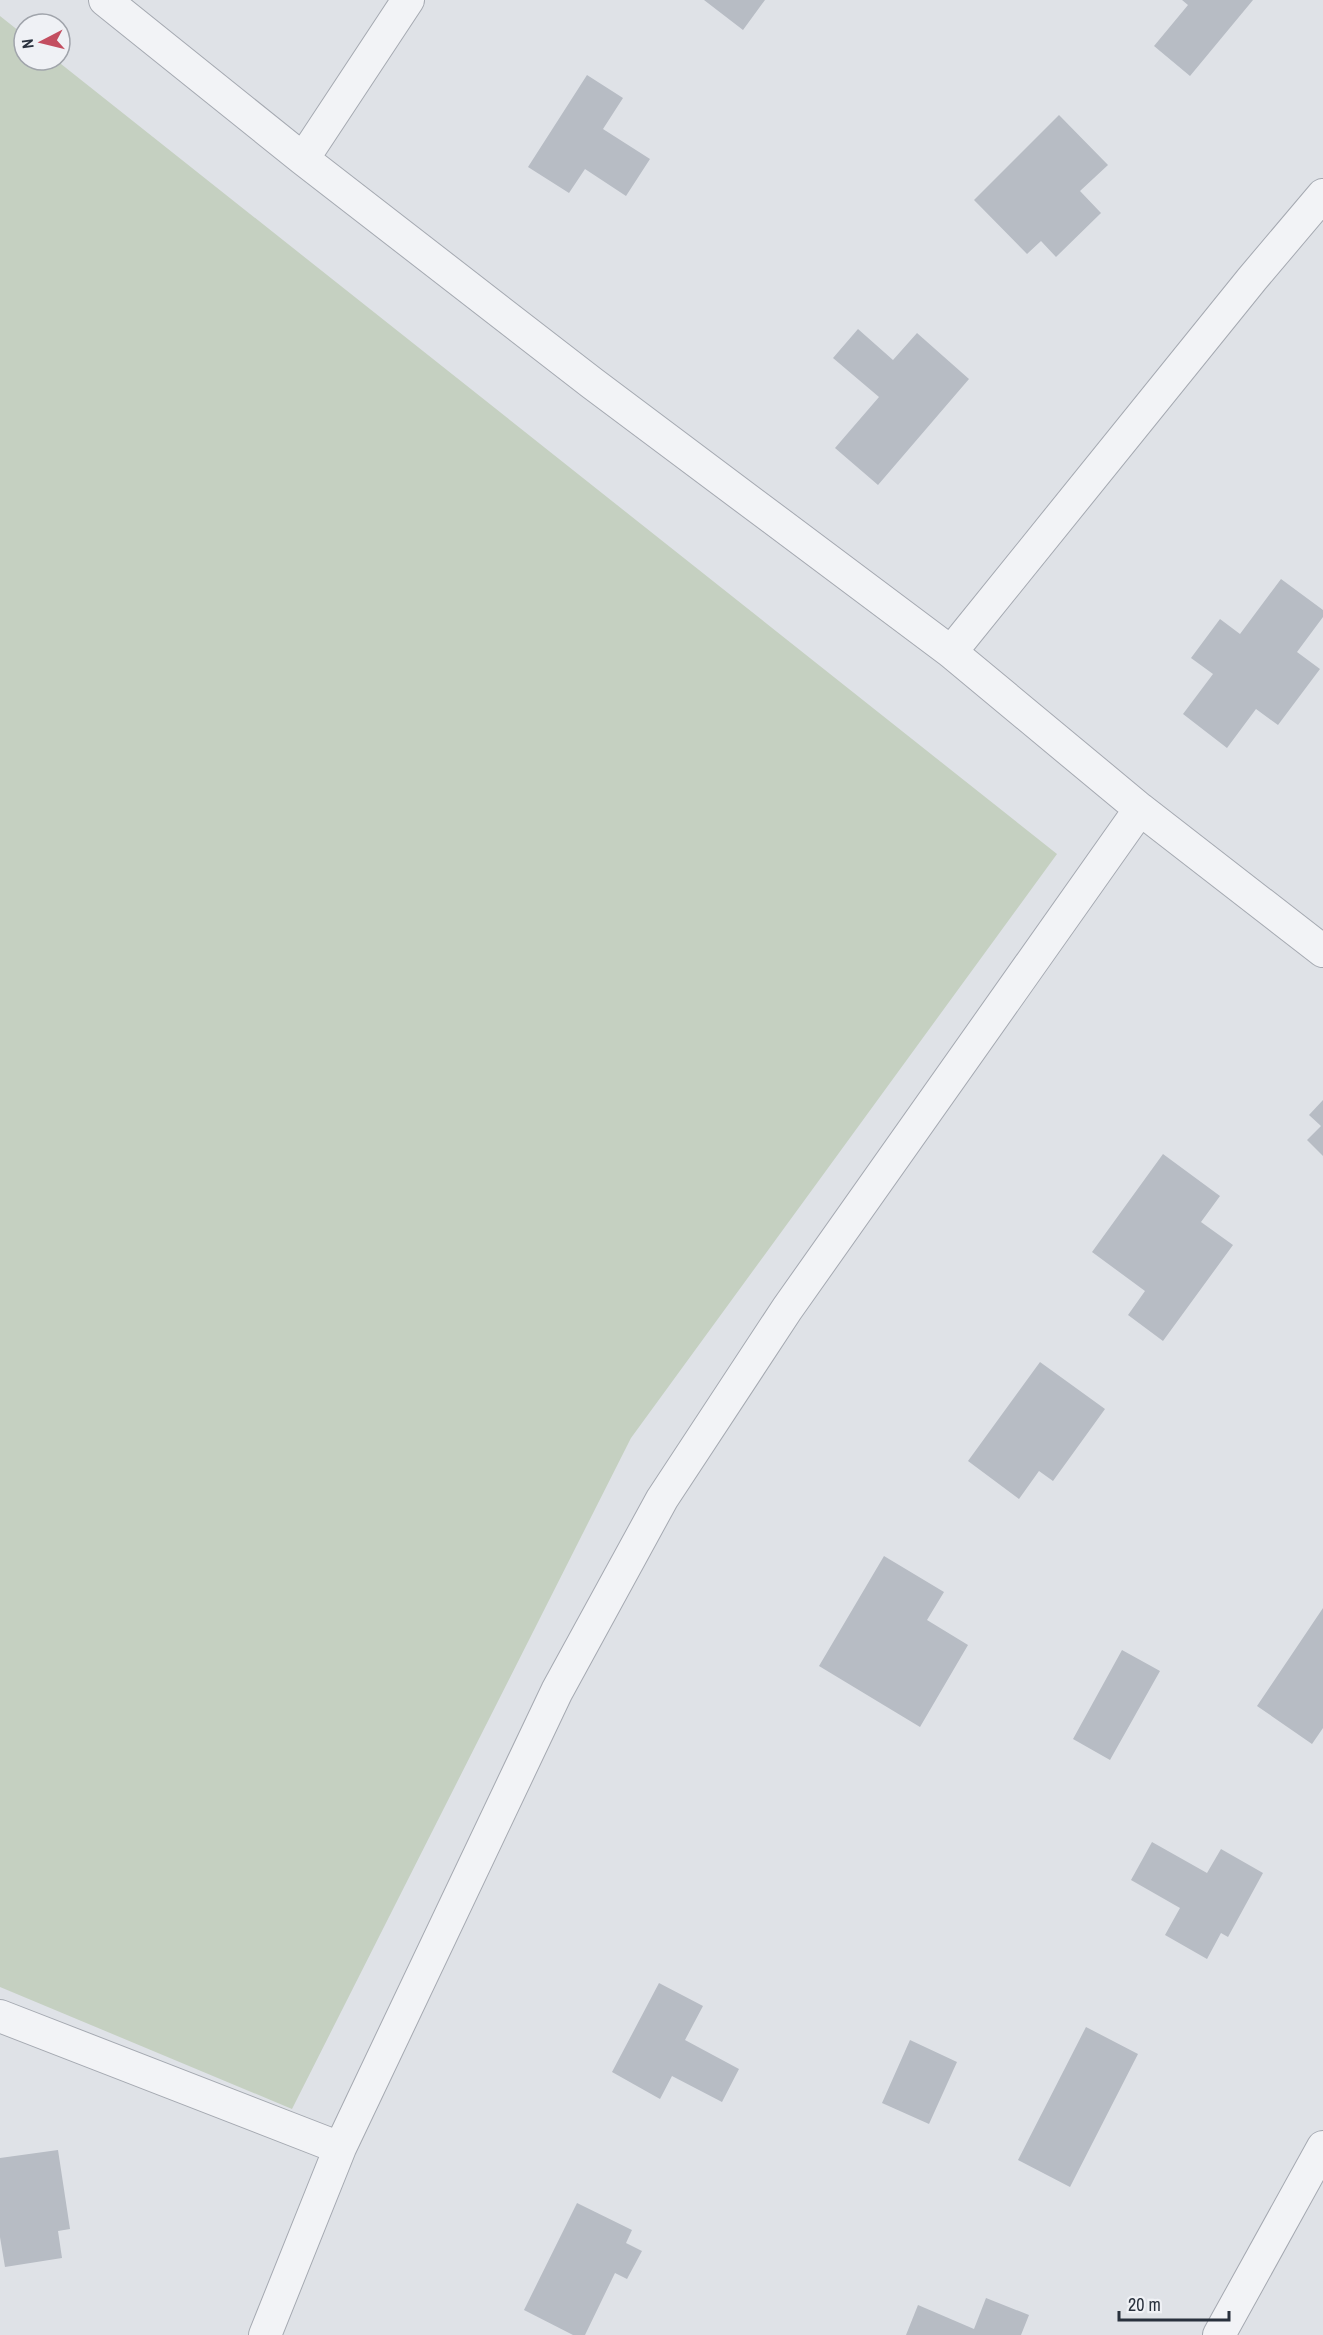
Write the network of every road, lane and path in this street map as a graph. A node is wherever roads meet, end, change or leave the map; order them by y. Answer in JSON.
{"nodes":[{"id":1,"x":105,"y":0,"type":"edge"},
{"id":2,"x":408,"y":0,"type":"edge"},
{"id":3,"x":303,"y":159,"type":"junction"},
{"id":4,"x":1323,"y":195,"type":"edge"},
{"id":5,"x":951,"y":652,"type":"junction"},
{"id":6,"x":1140,"y":809,"type":"junction"},
{"id":7,"x":1323,"y":951,"type":"edge"},
{"id":8,"x":0,"y":2016,"type":"edge"},
{"id":9,"x":1323,"y":2147,"type":"edge"},
{"id":10,"x":340,"y":2148,"type":"junction"},
{"id":11,"x":265,"y":2335,"type":"edge"},
{"id":12,"x":1219,"y":2335,"type":"edge"}],
"edges":[{"from":1,"to":3,"type":"street"},
{"from":2,"to":3,"type":"street"},
{"from":3,"to":5,"type":"street"},
{"from":4,"to":5,"type":"street"},
{"from":5,"to":6,"type":"street"},
{"from":6,"to":7,"type":"street"},
{"from":6,"to":10,"type":"street"},
{"from":8,"to":10,"type":"street"},
{"from":9,"to":12,"type":"street"},
{"from":10,"to":11,"type":"street"}]}
